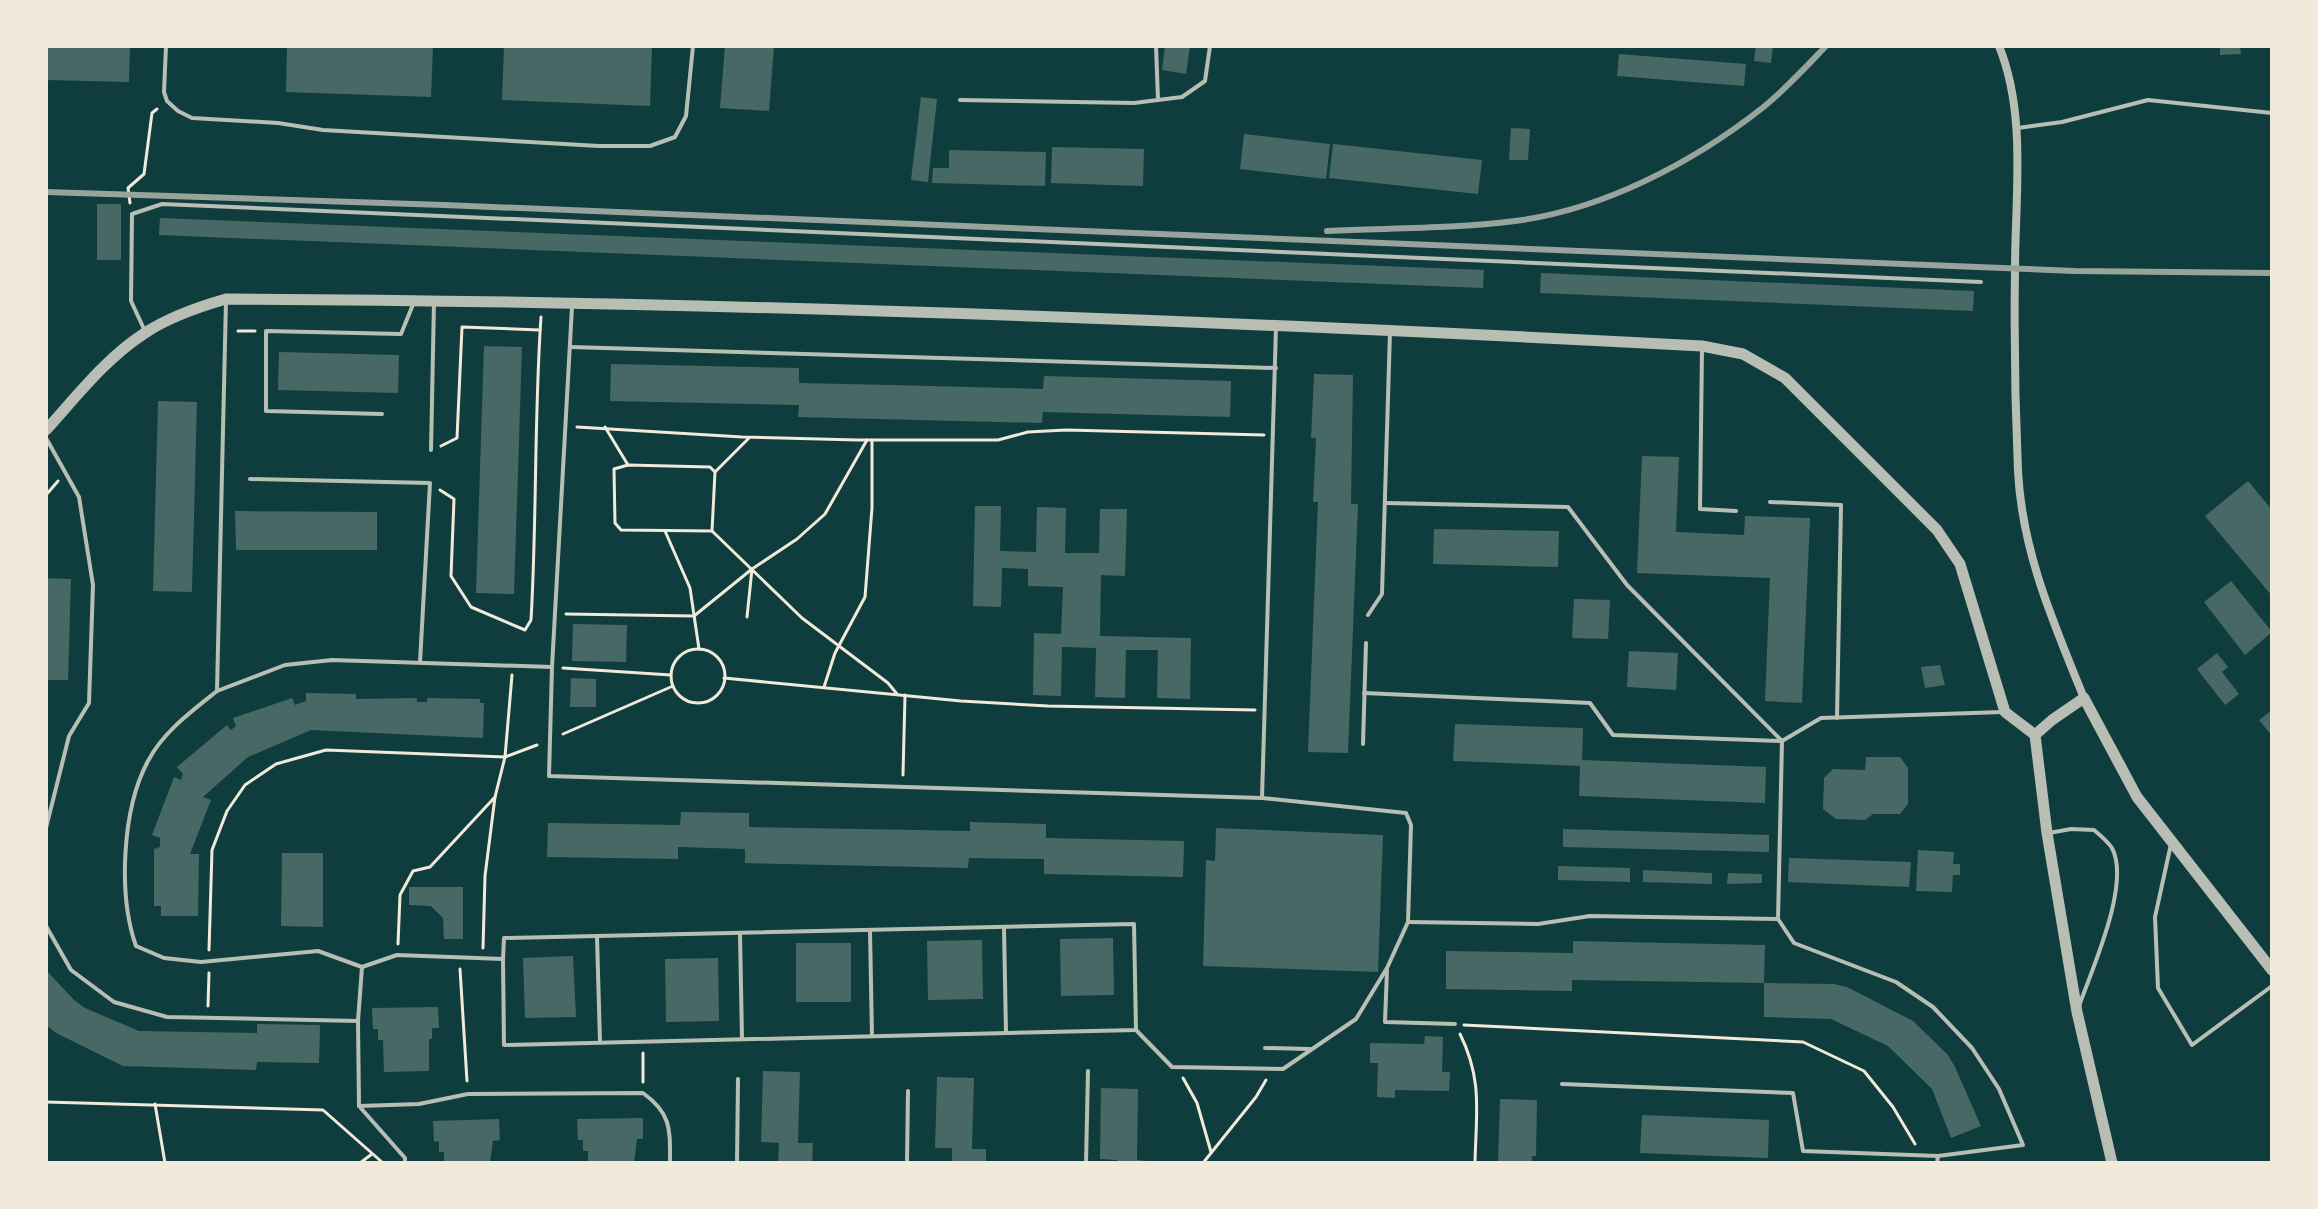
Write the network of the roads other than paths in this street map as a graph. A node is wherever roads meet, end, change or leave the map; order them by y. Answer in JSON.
{"nodes":[{"id":1,"x":166,"y":46,"type":"edge"},
{"id":2,"x":693,"y":46,"type":"edge"},
{"id":3,"x":1156,"y":46,"type":"edge"},
{"id":4,"x":1210,"y":46,"type":"edge"},
{"id":5,"x":1999,"y":46,"type":"edge"},
{"id":6,"x":960,"y":100,"type":"dead end"},
{"id":7,"x":1158,"y":100,"type":"junction"},
{"id":8,"x":2272,"y":113,"type":"edge"},
{"id":9,"x":2016,"y":129,"type":"junction"},
{"id":10,"x":1981,"y":282,"type":"dead end"},
{"id":11,"x":226,"y":299,"type":"junction"},
{"id":12,"x":415,"y":300,"type":"junction"},
{"id":13,"x":434,"y":300,"type":"junction"},
{"id":14,"x":572,"y":302,"type":"junction"},
{"id":15,"x":1276,"y":324,"type":"junction"},
{"id":16,"x":1390,"y":329,"type":"junction"},
{"id":17,"x":145,"y":332,"type":"junction"},
{"id":18,"x":1702,"y":346,"type":"junction"},
{"id":19,"x":570,"y":347,"type":"junction"},
{"id":20,"x":1276,"y":368,"type":"junction"},
{"id":21,"x":382,"y":414,"type":"dead end"},
{"id":22,"x":46,"y":430,"type":"edge"},
{"id":23,"x":46,"y":438,"type":"edge"},
{"id":24,"x":431,"y":450,"type":"road end"},
{"id":25,"x":250,"y":479,"type":"dead end"},
{"id":26,"x":1770,"y":502,"type":"dead end"},
{"id":27,"x":1385,"y":503,"type":"junction"},
{"id":28,"x":1736,"y":511,"type":"dead end"},
{"id":29,"x":1368,"y":615,"type":"dead end"},
{"id":30,"x":1366,"y":643,"type":"dead end"},
{"id":31,"x":420,"y":662,"type":"junction"},
{"id":32,"x":552,"y":667,"type":"junction"},
{"id":33,"x":217,"y":691,"type":"junction"},
{"id":34,"x":1364,"y":693,"type":"junction"},
{"id":35,"x":2084,"y":698,"type":"junction"},
{"id":36,"x":2005,"y":712,"type":"junction"},
{"id":37,"x":1837,"y":718,"type":"junction"},
{"id":38,"x":2035,"y":735,"type":"junction"},
{"id":39,"x":1782,"y":741,"type":"junction"},
{"id":40,"x":1363,"y":744,"type":"dead end"},
{"id":41,"x":1262,"y":798,"type":"junction"},
{"id":42,"x":46,"y":828,"type":"edge"},
{"id":43,"x":2047,"y":833,"type":"junction"},
{"id":44,"x":2171,"y":842,"type":"junction"},
{"id":45,"x":1778,"y":919,"type":"junction"},
{"id":46,"x":1408,"y":922,"type":"junction"},
{"id":47,"x":46,"y":926,"type":"edge"},
{"id":48,"x":1004,"y":927,"type":"junction"},
{"id":49,"x":870,"y":930,"type":"junction"},
{"id":50,"x":740,"y":933,"type":"junction"},
{"id":51,"x":597,"y":936,"type":"junction"},
{"id":52,"x":503,"y":959,"type":"junction"},
{"id":53,"x":362,"y":967,"type":"junction"},
{"id":54,"x":1387,"y":968,"type":"junction"},
{"id":55,"x":2272,"y":970,"type":"edge"},
{"id":56,"x":2272,"y":986,"type":"edge"},
{"id":57,"x":2077,"y":1012,"type":"junction"},
{"id":58,"x":358,"y":1021,"type":"junction"},
{"id":59,"x":1455,"y":1024,"type":"road end"},
{"id":60,"x":1136,"y":1030,"type":"junction"},
{"id":61,"x":1006,"y":1033,"type":"junction"},
{"id":62,"x":872,"y":1036,"type":"junction"},
{"id":63,"x":742,"y":1039,"type":"junction"},
{"id":64,"x":600,"y":1042,"type":"junction"},
{"id":65,"x":1265,"y":1048,"type":"dead end"},
{"id":66,"x":1312,"y":1049,"type":"junction"},
{"id":67,"x":1088,"y":1071,"type":"dead end"},
{"id":68,"x":738,"y":1079,"type":"dead end"},
{"id":69,"x":1562,"y":1084,"type":"dead end"},
{"id":70,"x":908,"y":1091,"type":"dead end"},
{"id":71,"x":359,"y":1106,"type":"junction"},
{"id":72,"x":1938,"y":1156,"type":"junction"},
{"id":73,"x":405,"y":1163,"type":"edge"},
{"id":74,"x":670,"y":1163,"type":"edge"},
{"id":75,"x":737,"y":1163,"type":"edge"},
{"id":76,"x":907,"y":1163,"type":"edge"},
{"id":77,"x":1086,"y":1163,"type":"edge"},
{"id":78,"x":1937,"y":1163,"type":"edge"},
{"id":79,"x":2112,"y":1163,"type":"edge"}],
"edges":[{"from":1,"to":2,"type":"lane"},
{"from":3,"to":7,"type":"lane"},
{"from":4,"to":7,"type":"lane"},
{"from":5,"to":9,"type":"street"},
{"from":6,"to":7,"type":"lane"},
{"from":8,"to":9,"type":"lane"},
{"from":9,"to":35,"type":"street"},
{"from":10,"to":17,"type":"lane"},
{"from":11,"to":12,"type":"street"},
{"from":11,"to":17,"type":"street"},
{"from":11,"to":33,"type":"lane"},
{"from":12,"to":13,"type":"street"},
{"from":12,"to":21,"type":"lane"},
{"from":13,"to":14,"type":"street"},
{"from":13,"to":24,"type":"lane"},
{"from":14,"to":15,"type":"street"},
{"from":14,"to":19,"type":"lane"},
{"from":15,"to":16,"type":"street"},
{"from":15,"to":20,"type":"lane"},
{"from":16,"to":18,"type":"street"},
{"from":16,"to":27,"type":"lane"},
{"from":17,"to":22,"type":"street"},
{"from":18,"to":28,"type":"lane"},
{"from":18,"to":36,"type":"street"},
{"from":19,"to":20,"type":"lane"},
{"from":19,"to":32,"type":"lane"},
{"from":20,"to":41,"type":"lane"},
{"from":23,"to":42,"type":"lane"},
{"from":25,"to":31,"type":"lane"},
{"from":26,"to":37,"type":"lane"},
{"from":27,"to":29,"type":"lane"},
{"from":27,"to":39,"type":"lane"},
{"from":30,"to":34,"type":"lane"},
{"from":31,"to":32,"type":"lane"},
{"from":31,"to":33,"type":"lane"},
{"from":32,"to":41,"type":"lane"},
{"from":33,"to":53,"type":"lane"},
{"from":34,"to":39,"type":"lane"},
{"from":34,"to":40,"type":"lane"},
{"from":35,"to":38,"type":"street"},
{"from":35,"to":44,"type":"street"},
{"from":36,"to":37,"type":"lane"},
{"from":36,"to":38,"type":"street"},
{"from":37,"to":39,"type":"lane"},
{"from":38,"to":43,"type":"street"},
{"from":39,"to":45,"type":"lane"},
{"from":41,"to":46,"type":"lane"},
{"from":43,"to":57,"type":"street"},
{"from":43,"to":57,"type":"lane"},
{"from":44,"to":55,"type":"street"},
{"from":44,"to":56,"type":"lane"},
{"from":45,"to":46,"type":"lane"},
{"from":45,"to":72,"type":"lane"},
{"from":46,"to":54,"type":"lane"},
{"from":47,"to":58,"type":"lane"},
{"from":48,"to":49,"type":"lane"},
{"from":48,"to":60,"type":"lane"},
{"from":48,"to":61,"type":"lane"},
{"from":49,"to":50,"type":"lane"},
{"from":49,"to":62,"type":"lane"},
{"from":50,"to":51,"type":"lane"},
{"from":50,"to":63,"type":"lane"},
{"from":51,"to":52,"type":"lane"},
{"from":51,"to":64,"type":"lane"},
{"from":52,"to":53,"type":"lane"},
{"from":52,"to":64,"type":"lane"},
{"from":53,"to":58,"type":"lane"},
{"from":54,"to":59,"type":"lane"},
{"from":54,"to":66,"type":"lane"},
{"from":57,"to":79,"type":"street"},
{"from":58,"to":71,"type":"lane"},
{"from":60,"to":61,"type":"lane"},
{"from":60,"to":66,"type":"lane"},
{"from":61,"to":62,"type":"lane"},
{"from":62,"to":63,"type":"lane"},
{"from":63,"to":64,"type":"lane"},
{"from":65,"to":66,"type":"lane"},
{"from":67,"to":77,"type":"lane"},
{"from":68,"to":75,"type":"lane"},
{"from":69,"to":72,"type":"lane"},
{"from":70,"to":76,"type":"lane"},
{"from":71,"to":73,"type":"lane"},
{"from":71,"to":74,"type":"lane"},
{"from":72,"to":78,"type":"lane"}]}
